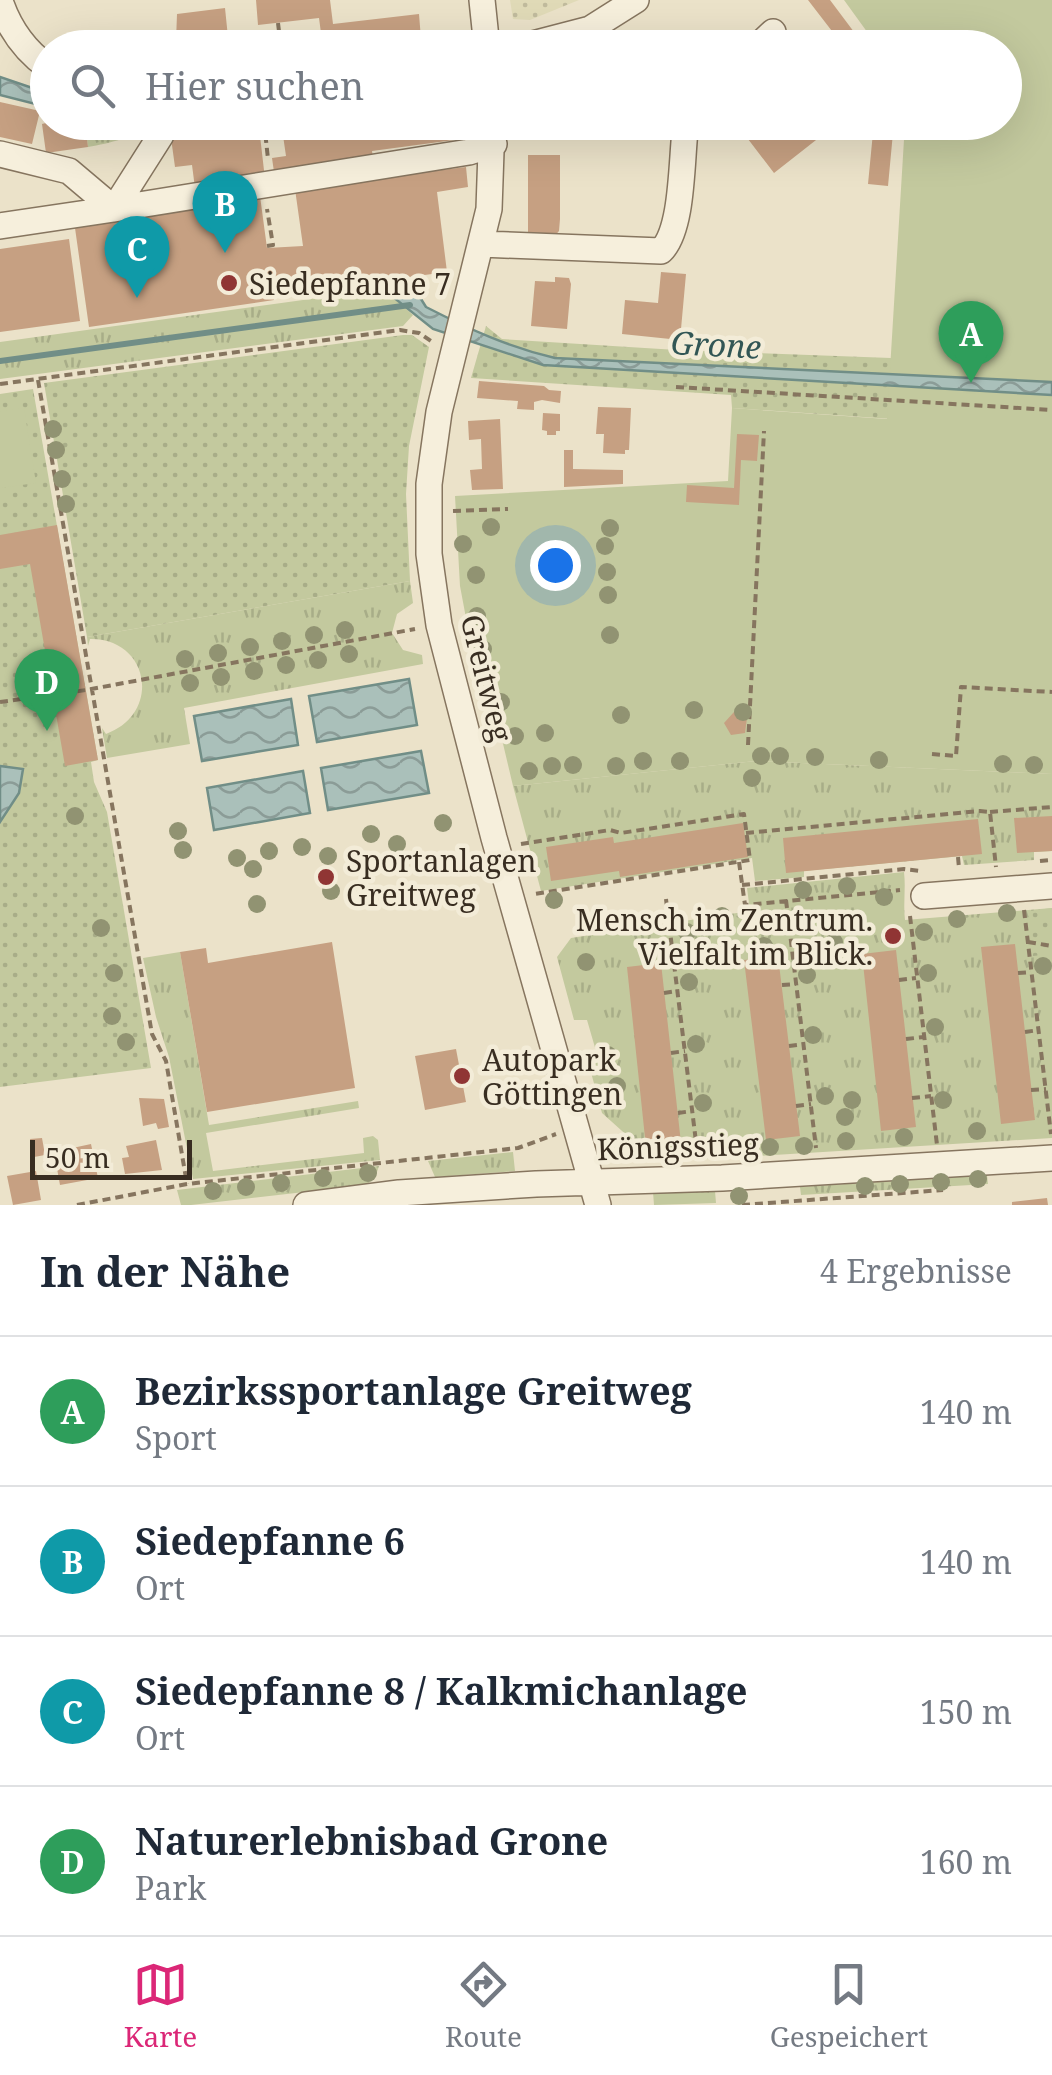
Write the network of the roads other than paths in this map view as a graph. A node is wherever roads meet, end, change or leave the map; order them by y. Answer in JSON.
{"nodes":[{"id":1,"x":482,"y":0,"type":"edge"},
{"id":2,"x":636,"y":0,"type":"edge"},
{"id":3,"x":0,"y":1,"type":"edge"},
{"id":4,"x":486,"y":30,"type":"edge"},
{"id":5,"x":590,"y":30,"type":"edge"},
{"id":6,"x":30,"y":53,"type":"edge"},
{"id":7,"x":154,"y":140,"type":"edge"},
{"id":8,"x":485,"y":140,"type":"edge"},
{"id":9,"x":493,"y":140,"type":"edge"},
{"id":10,"x":684,"y":140,"type":"edge"},
{"id":11,"x":0,"y":154,"type":"edge"},
{"id":12,"x":114,"y":209,"type":"junction"},
{"id":13,"x":0,"y":226,"type":"edge"},
{"id":14,"x":481,"y":244,"type":"junction"},
{"id":15,"x":1050,"y":869,"type":"edge"},
{"id":16,"x":921,"y":887,"type":"road end"},
{"id":17,"x":1052,"y":1158,"type":"edge"},
{"id":18,"x":594,"y":1193,"type":"edge"},
{"id":19,"x":306,"y":1205,"type":"edge"}],
"edges":[{"from":1,"to":4,"type":"street"},
{"from":2,"to":5,"type":"street"},
{"from":3,"to":6,"type":"street"},
{"from":7,"to":12,"type":"street"},
{"from":8,"to":12,"type":"street"},
{"from":9,"to":14,"type":"street","name":"Greitweg"},
{"from":10,"to":14,"type":"street"},
{"from":11,"to":12,"type":"street"},
{"from":12,"to":13,"type":"street"},
{"from":14,"to":18,"type":"street","name":"Greitweg"},
{"from":15,"to":16,"type":"street"},
{"from":17,"to":18,"type":"street","name":"Königsstieg"},
{"from":18,"to":19,"type":"street","name":"Königsstieg"}]}
